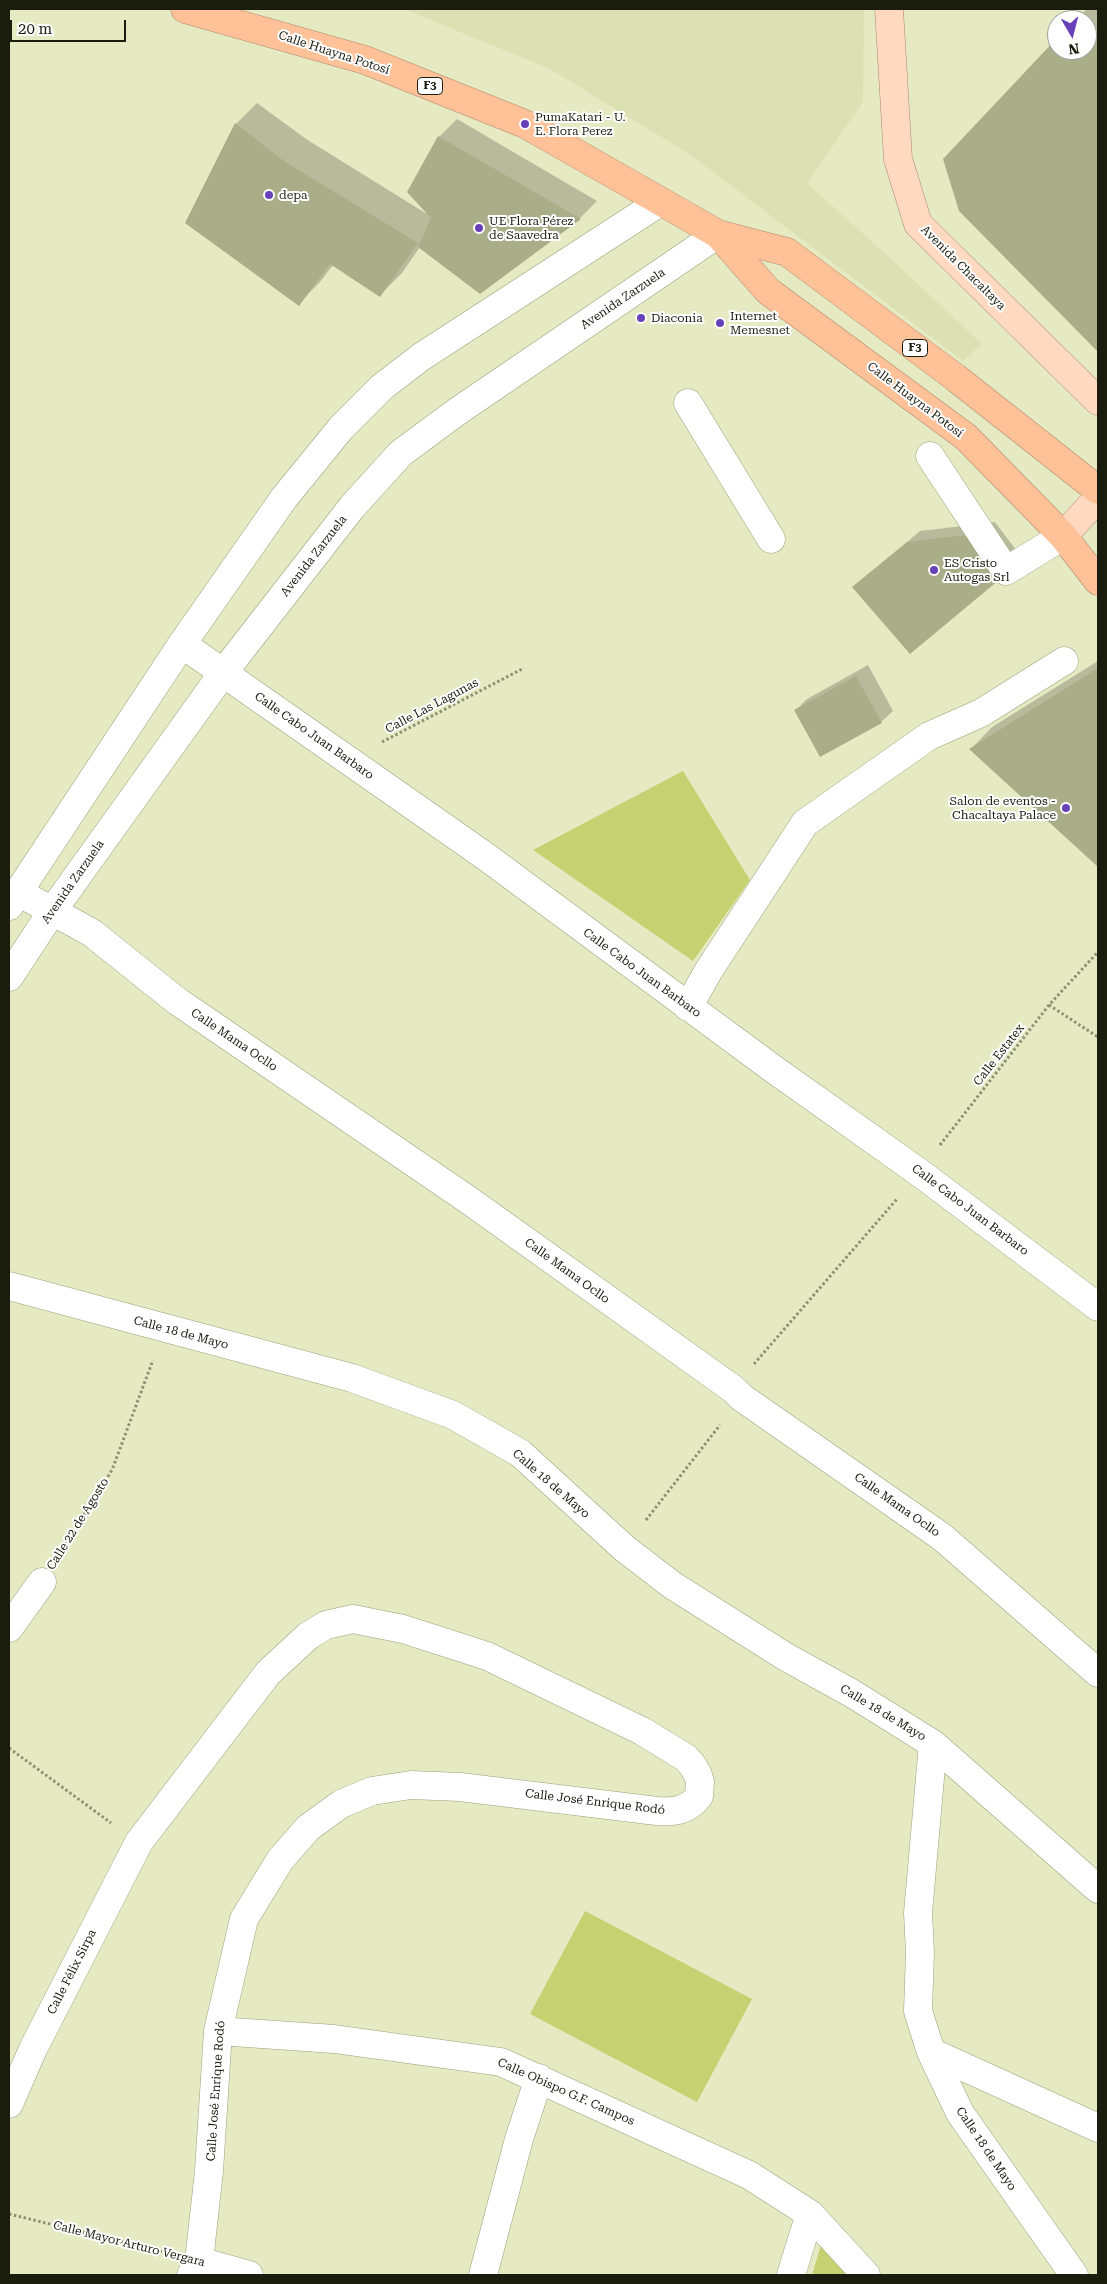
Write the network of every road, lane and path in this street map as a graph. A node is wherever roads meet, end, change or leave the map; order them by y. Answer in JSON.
{"nodes":[{"id":1,"x":185,"y":9,"type":"edge"},
{"id":2,"x":889,"y":9,"type":"edge"},
{"id":3,"x":660,"y":202,"type":"junction"},
{"id":4,"x":718,"y":234,"type":"junction"},
{"id":5,"x":1098,"y":401,"type":"edge"},
{"id":6,"x":688,"y":403,"type":"dead end"},
{"id":7,"x":930,"y":456,"type":"dead end"},
{"id":8,"x":1098,"y":490,"type":"edge"},
{"id":9,"x":1098,"y":498,"type":"edge"},
{"id":10,"x":1063,"y":536,"type":"junction"},
{"id":11,"x":770,"y":538,"type":"dead end"},
{"id":12,"x":1098,"y":581,"type":"edge"},
{"id":13,"x":182,"y":644,"type":"junction"},
{"id":14,"x":1064,"y":661,"type":"dead end"},
{"id":15,"x":524,"y":668,"type":"dead end"},
{"id":16,"x":223,"y":673,"type":"junction"},
{"id":17,"x":348,"y":759,"type":"junction"},
{"id":18,"x":13,"y":899,"type":"edge"},
{"id":19,"x":53,"y":910,"type":"junction"},
{"id":20,"x":1098,"y":952,"type":"edge"},
{"id":21,"x":9,"y":977,"type":"edge"},
{"id":22,"x":1049,"y":1005,"type":"junction"},
{"id":23,"x":688,"y":1007,"type":"junction"},
{"id":24,"x":1098,"y":1037,"type":"edge"},
{"id":25,"x":920,"y":1172,"type":"junction"},
{"id":26,"x":9,"y":1286,"type":"edge"},
{"id":27,"x":1098,"y":1307,"type":"edge"},
{"id":28,"x":165,"y":1329,"type":"junction"},
{"id":29,"x":737,"y":1393,"type":"junction"},
{"id":30,"x":624,"y":1548,"type":"junction"},
{"id":31,"x":42,"y":1582,"type":"joint"},
{"id":32,"x":9,"y":1628,"type":"edge"},
{"id":33,"x":1098,"y":1673,"type":"edge"},
{"id":34,"x":933,"y":1744,"type":"junction"},
{"id":35,"x":9,"y":1748,"type":"edge"},
{"id":36,"x":139,"y":1842,"type":"junction"},
{"id":37,"x":1098,"y":1890,"type":"edge"},
{"id":38,"x":218,"y":2031,"type":"junction"},
{"id":39,"x":931,"y":2052,"type":"junction"},
{"id":40,"x":539,"y":2078,"type":"junction"},
{"id":41,"x":9,"y":2104,"type":"edge"},
{"id":42,"x":1098,"y":2128,"type":"edge"},
{"id":43,"x":9,"y":2214,"type":"edge"},
{"id":44,"x":810,"y":2214,"type":"junction"},
{"id":45,"x":195,"y":2268,"type":"edge"},
{"id":46,"x":249,"y":2275,"type":"edge"},
{"id":47,"x":483,"y":2275,"type":"edge"},
{"id":48,"x":791,"y":2275,"type":"edge"},
{"id":49,"x":866,"y":2275,"type":"edge"},
{"id":50,"x":1074,"y":2275,"type":"edge"}],
"edges":[{"from":1,"to":3,"type":"highway","name":"Calle Huayna Potosí","number":"F3"},
{"from":2,"to":5,"type":"main road","name":"Avenida Chacaltaya"},
{"from":3,"to":4,"type":"highway","name":"Calle Huayna Potosí","number":"F3"},
{"from":3,"to":13,"type":"street"},
{"from":4,"to":8,"type":"highway","name":"Calle Huayna Potosí","number":"F3"},
{"from":4,"to":10,"type":"highway","name":"Calle Huayna Potosí","number":"F3"},
{"from":4,"to":16,"type":"street","name":"Avenida Zarzuela"},
{"from":6,"to":11,"type":"street"},
{"from":7,"to":10,"type":"street"},
{"from":9,"to":10,"type":"main road"},
{"from":10,"to":12,"type":"highway","name":"Calle Huayna Potosí","number":"F3"},
{"from":13,"to":16,"type":"street","name":"Calle Cabo Juan Barbaro"},
{"from":13,"to":18,"type":"street"},
{"from":14,"to":23,"type":"street"},
{"from":15,"to":17,"type":"path","name":"Calle Las Lagunas"},
{"from":16,"to":17,"type":"street","name":"Calle Cabo Juan Barbaro"},
{"from":16,"to":19,"type":"street","name":"Avenida Zarzuela"},
{"from":17,"to":23,"type":"street","name":"Calle Cabo Juan Barbaro"},
{"from":18,"to":19,"type":"street","name":"Calle Mama Ocllo"},
{"from":19,"to":21,"type":"street","name":"Avenida Zarzuela"},
{"from":19,"to":29,"type":"street","name":"Calle Mama Ocllo"},
{"from":20,"to":22,"type":"path","name":"Calle Estatex"},
{"from":22,"to":24,"type":"path"},
{"from":22,"to":25,"type":"path","name":"Calle Estatex"},
{"from":23,"to":25,"type":"street","name":"Calle Cabo Juan Barbaro"},
{"from":25,"to":27,"type":"street","name":"Calle Cabo Juan Barbaro"},
{"from":25,"to":29,"type":"path","name":"Calle Estatex"},
{"from":26,"to":28,"type":"street","name":"Calle 18 de Mayo"},
{"from":28,"to":30,"type":"street","name":"Calle 18 de Mayo"},
{"from":28,"to":31,"type":"path","name":"Calle 22 de Agosto"},
{"from":29,"to":30,"type":"path","name":"Calle Estatex"},
{"from":29,"to":33,"type":"street","name":"Calle Mama Ocllo"},
{"from":30,"to":34,"type":"street","name":"Calle 18 de Mayo"},
{"from":31,"to":32,"type":"street","name":"Calle 22 de Agosto"},
{"from":34,"to":37,"type":"street","name":"Calle 18 de Mayo"},
{"from":34,"to":39,"type":"street","name":"Calle 18 de Mayo"},
{"from":35,"to":36,"type":"path"},
{"from":36,"to":38,"type":"street","name":"Calle José Enrique Rodó"},
{"from":36,"to":41,"type":"street","name":"Calle Félix Sirpa"},
{"from":38,"to":40,"type":"street","name":"Calle Obispo G.F. Campos"},
{"from":38,"to":45,"type":"street","name":"Calle José Enrique Rodó"},
{"from":39,"to":42,"type":"street"},
{"from":39,"to":50,"type":"street","name":"Calle 18 de Mayo"},
{"from":40,"to":44,"type":"street","name":"Calle Obispo G.F. Campos"},
{"from":40,"to":47,"type":"street"},
{"from":43,"to":45,"type":"path","name":"Calle Mayor Arturo Vergara"},
{"from":44,"to":48,"type":"street"},
{"from":44,"to":49,"type":"street","name":"Calle Obispo G.F. Campos"},
{"from":45,"to":46,"type":"street","name":"Calle Mayor Arturo Vergara"}]}
